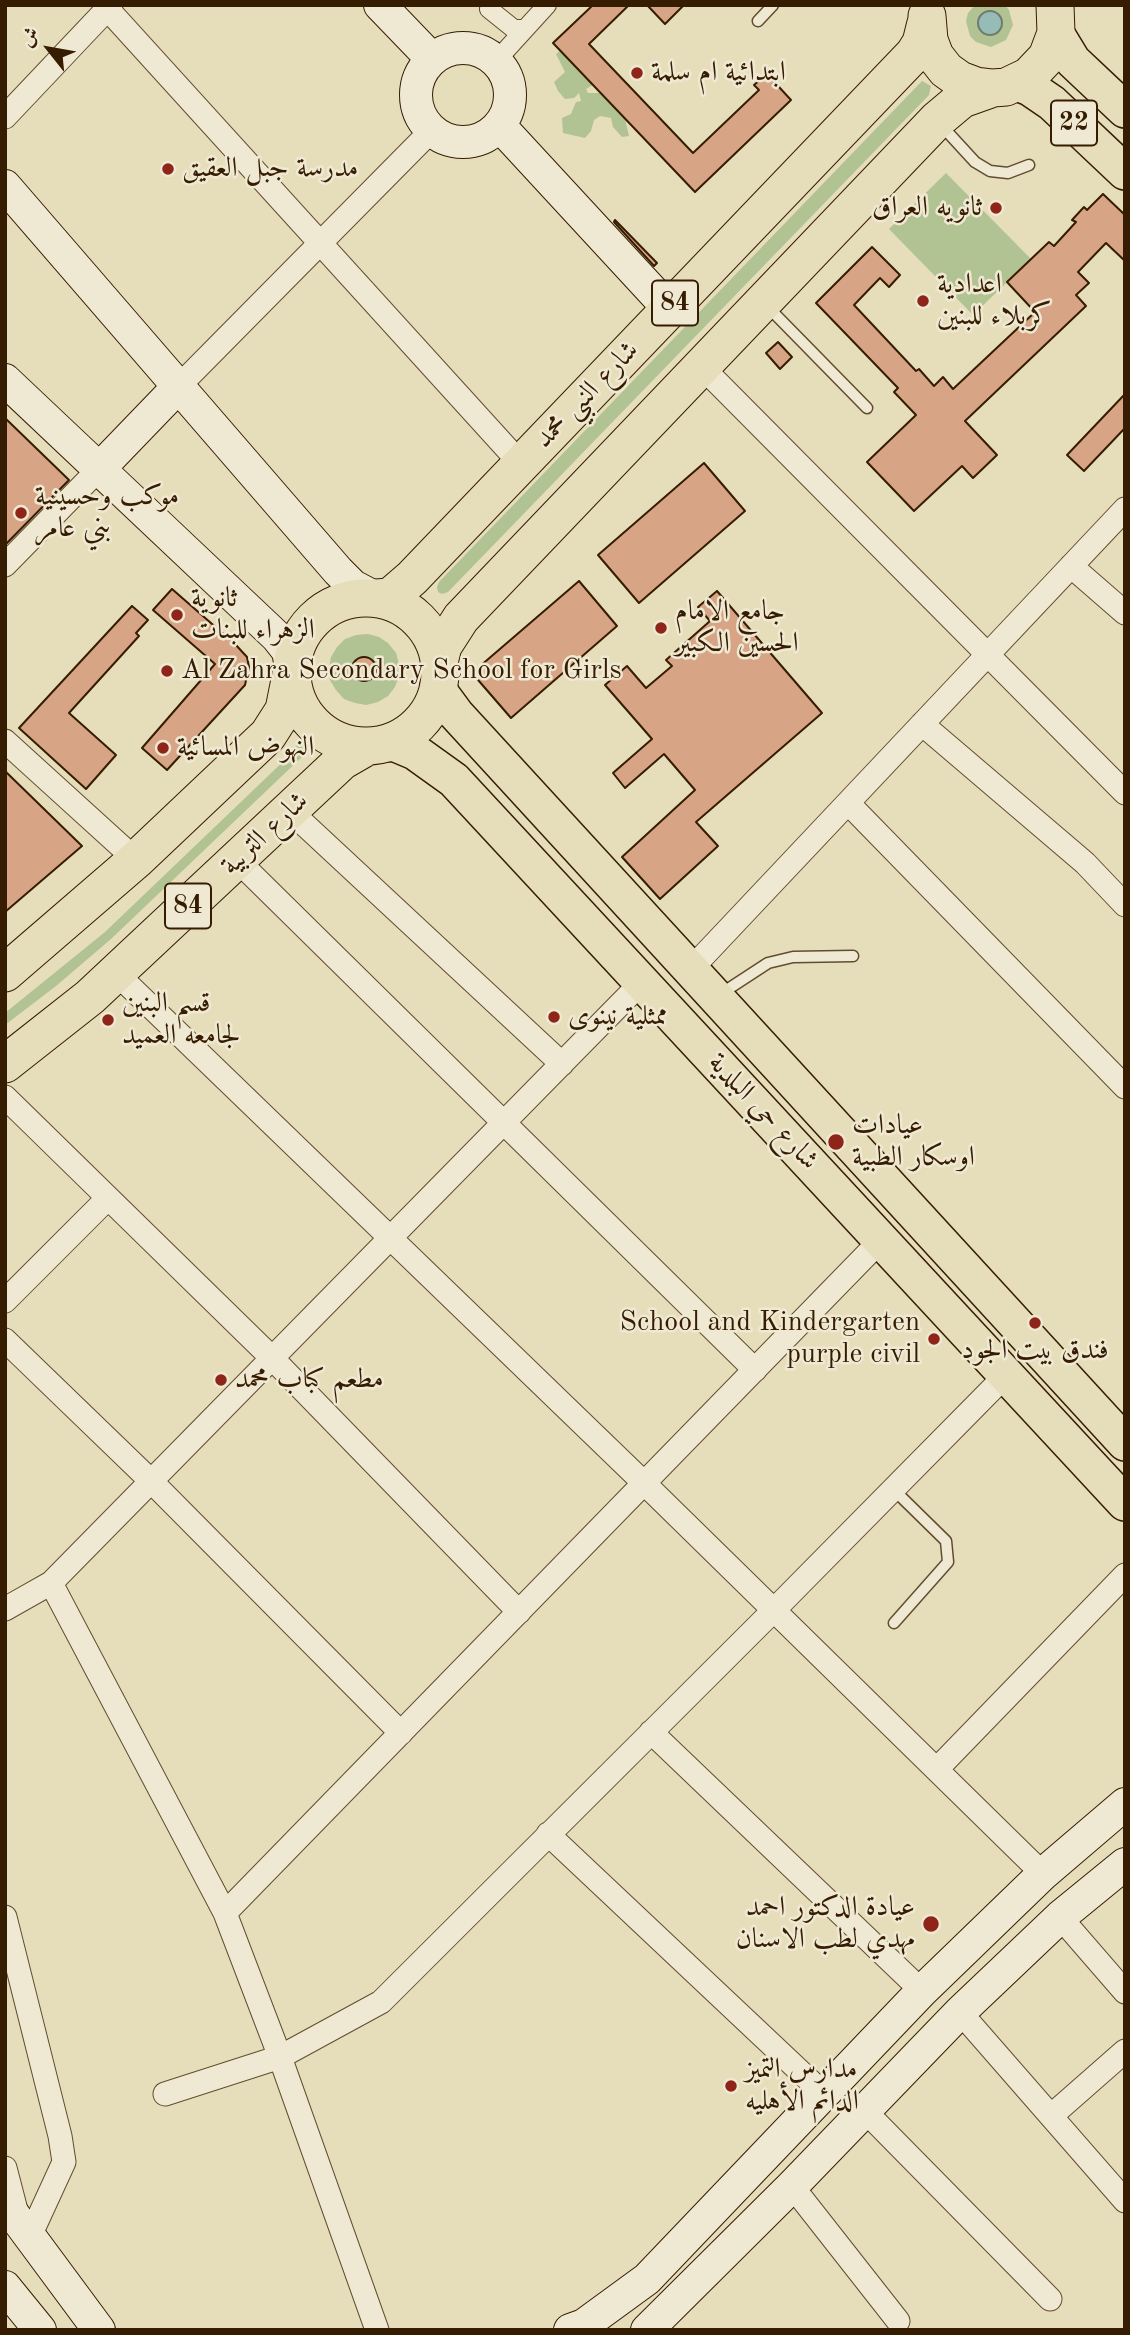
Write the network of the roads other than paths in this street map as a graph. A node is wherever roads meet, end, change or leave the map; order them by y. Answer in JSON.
{"nodes":[{"id":1,"x":380,"y":5,"type":"edge"},
{"id":2,"x":547,"y":5,"type":"edge"},
{"id":3,"x":773,"y":5,"type":"edge"},
{"id":4,"x":489,"y":6,"type":"edge"},
{"id":5,"x":108,"y":7,"type":"edge"},
{"id":6,"x":927,"y":14,"type":"edge"},
{"id":7,"x":1057,"y":14,"type":"edge"},
{"id":8,"x":758,"y":21,"type":"dead end"},
{"id":9,"x":525,"y":29,"type":"junction"},
{"id":10,"x":432,"y":59,"type":"junction"},
{"id":11,"x":496,"y":61,"type":"junction"},
{"id":12,"x":1005,"y":85,"type":"junction"},
{"id":13,"x":1125,"y":110,"type":"edge"},
{"id":14,"x":5,"y":117,"type":"edge"},
{"id":15,"x":937,"y":120,"type":"junction"},
{"id":16,"x":499,"y":125,"type":"junction"},
{"id":17,"x":432,"y":130,"type":"junction"},
{"id":18,"x":1029,"y":165,"type":"dead end"},
{"id":19,"x":1125,"y":172,"type":"edge"},
{"id":20,"x":5,"y":186,"type":"edge"},
{"id":21,"x":320,"y":243,"type":"junction"},
{"id":22,"x":763,"y":303,"type":"junction"},
{"id":23,"x":669,"y":309,"type":"junction"},
{"id":24,"x":702,"y":367,"type":"junction"},
{"id":25,"x":5,"y":380,"type":"edge"},
{"id":26,"x":179,"y":386,"type":"junction"},
{"id":27,"x":867,"y":408,"type":"dead end"},
{"id":28,"x":521,"y":464,"type":"junction"},
{"id":29,"x":99,"y":469,"type":"junction"},
{"id":30,"x":1124,"y":513,"type":"edge"},
{"id":31,"x":5,"y":565,"type":"edge"},
{"id":32,"x":1071,"y":566,"type":"junction"},
{"id":33,"x":376,"y":598,"type":"junction"},
{"id":34,"x":1125,"y":613,"type":"edge"},
{"id":35,"x":987,"y":656,"type":"junction"},
{"id":36,"x":291,"y":667,"type":"junction"},
{"id":37,"x":439,"y":673,"type":"junction"},
{"id":38,"x":922,"y":724,"type":"junction"},
{"id":39,"x":5,"y":741,"type":"edge"},
{"id":40,"x":377,"y":744,"type":"junction"},
{"id":41,"x":516,"y":778,"type":"junction"},
{"id":42,"x":1125,"y":793,"type":"edge"},
{"id":43,"x":848,"y":803,"type":"junction"},
{"id":44,"x":483,"y":810,"type":"junction"},
{"id":45,"x":290,"y":811,"type":"junction"},
{"id":46,"x":136,"y":860,"type":"junction"},
{"id":47,"x":237,"y":860,"type":"junction"},
{"id":48,"x":1125,"y":905,"type":"edge"},
{"id":49,"x":853,"y":956,"type":"dead end"},
{"id":50,"x":691,"y":970,"type":"junction"},
{"id":51,"x":5,"y":973,"type":"edge"},
{"id":52,"x":117,"y":974,"type":"junction"},
{"id":53,"x":642,"y":982,"type":"junction"},
{"id":54,"x":716,"y":997,"type":"junction"},
{"id":55,"x":562,"y":1063,"type":"junction"},
{"id":56,"x":5,"y":1064,"type":"edge"},
{"id":57,"x":1125,"y":1087,"type":"edge"},
{"id":58,"x":5,"y":1097,"type":"edge"},
{"id":59,"x":504,"y":1122,"type":"junction"},
{"id":60,"x":108,"y":1198,"type":"junction"},
{"id":61,"x":390,"y":1238,"type":"junction"},
{"id":62,"x":881,"y":1240,"type":"junction"},
{"id":63,"x":5,"y":1301,"type":"edge"},
{"id":64,"x":5,"y":1340,"type":"edge"},
{"id":65,"x":272,"y":1358,"type":"junction"},
{"id":66,"x":755,"y":1370,"type":"junction"},
{"id":67,"x":1006,"y":1375,"type":"junction"},
{"id":68,"x":1125,"y":1443,"type":"edge"},
{"id":69,"x":150,"y":1481,"type":"junction"},
{"id":70,"x":644,"y":1483,"type":"junction"},
{"id":71,"x":893,"y":1489,"type":"junction"},
{"id":72,"x":1125,"y":1503,"type":"edge"},
{"id":73,"x":1125,"y":1575,"type":"edge"},
{"id":74,"x":51,"y":1583,"type":"junction"},
{"id":75,"x":5,"y":1609,"type":"edge"},
{"id":76,"x":774,"y":1610,"type":"junction"},
{"id":77,"x":519,"y":1612,"type":"junction"},
{"id":78,"x":894,"y":1623,"type":"dead end"},
{"id":79,"x":651,"y":1732,"type":"junction"},
{"id":80,"x":401,"y":1733,"type":"junction"},
{"id":81,"x":937,"y":1769,"type":"junction"},
{"id":82,"x":1125,"y":1804,"type":"edge"},
{"id":83,"x":548,"y":1834,"type":"junction"},
{"id":84,"x":1125,"y":1864,"type":"edge"},
{"id":85,"x":1044,"y":1874,"type":"junction"},
{"id":86,"x":225,"y":1913,"type":"junction"},
{"id":87,"x":5,"y":1917,"type":"edge"},
{"id":88,"x":1060,"y":1917,"type":"junction"},
{"id":89,"x":922,"y":1991,"type":"junction"},
{"id":90,"x":1125,"y":1992,"type":"edge"},
{"id":91,"x":960,"y":2012,"type":"junction"},
{"id":92,"x":1125,"y":2051,"type":"edge"},
{"id":93,"x":280,"y":2057,"type":"junction"},
{"id":94,"x":165,"y":2094,"type":"dead end"},
{"id":95,"x":824,"y":2094,"type":"junction"},
{"id":96,"x":864,"y":2110,"type":"junction"},
{"id":97,"x":1051,"y":2116,"type":"junction"},
{"id":98,"x":5,"y":2168,"type":"edge"},
{"id":99,"x":792,"y":2186,"type":"junction"},
{"id":100,"x":1125,"y":2201,"type":"edge"},
{"id":101,"x":18,"y":2220,"type":"edge"},
{"id":102,"x":5,"y":2287,"type":"edge"},
{"id":103,"x":1050,"y":2299,"type":"dead end"},
{"id":104,"x":898,"y":2321,"type":"dead end"},
{"id":105,"x":40,"y":2330,"type":"edge"},
{"id":106,"x":99,"y":2330,"type":"edge"},
{"id":107,"x":377,"y":2330,"type":"edge"},
{"id":108,"x":570,"y":2330,"type":"edge"},
{"id":109,"x":647,"y":2330,"type":"edge"}],
"edges":[{"from":1,"to":10,"type":"main road"},
{"from":2,"to":9,"type":"street"},
{"from":3,"to":8,"type":"lane"},
{"from":4,"to":9,"type":"street"},
{"from":5,"to":14,"type":"street"},
{"from":5,"to":21,"type":"street"},
{"from":6,"to":12,"type":"highway","number":"84"},
{"from":6,"to":23,"type":"highway","name":"شارع النبي محمد","number":"84"},
{"from":7,"to":12,"type":"highway","number":"84"},
{"from":7,"to":13,"type":"main road"},
{"from":9,"to":11,"type":"street"},
{"from":10,"to":11,"type":"main road"},
{"from":10,"to":17,"type":"main road"},
{"from":11,"to":16,"type":"main road"},
{"from":12,"to":15,"type":"highway","number":"84"},
{"from":12,"to":19,"type":"main road","number":"22"},
{"from":15,"to":18,"type":"lane"},
{"from":15,"to":22,"type":"highway","number":"84"},
{"from":16,"to":17,"type":"main road"},
{"from":16,"to":23,"type":"main road"},
{"from":17,"to":21,"type":"street"},
{"from":20,"to":26,"type":"main road"},
{"from":21,"to":26,"type":"street"},
{"from":21,"to":28,"type":"street"},
{"from":22,"to":24,"type":"highway","number":"84"},
{"from":22,"to":27,"type":"lane"},
{"from":23,"to":28,"type":"highway","name":"شارع النبي محمد","number":"84"},
{"from":24,"to":35,"type":"street"},
{"from":24,"to":37,"type":"highway","number":"84"},
{"from":25,"to":29,"type":"main road"},
{"from":26,"to":29,"type":"main road"},
{"from":26,"to":33,"type":"main road"},
{"from":28,"to":33,"type":"highway","name":"شارع النبي محمد","number":"84"},
{"from":29,"to":31,"type":"street"},
{"from":29,"to":36,"type":"main road"},
{"from":30,"to":32,"type":"street"},
{"from":32,"to":34,"type":"street"},
{"from":32,"to":35,"type":"street"},
{"from":33,"to":36,"type":"highway","number":"84"},
{"from":33,"to":37,"type":"highway","number":"84"},
{"from":35,"to":38,"type":"street"},
{"from":35,"to":42,"type":"street"},
{"from":36,"to":40,"type":"highway"},
{"from":36,"to":46,"type":"highway","number":"84"},
{"from":37,"to":40,"type":"highway","number":"84"},
{"from":37,"to":41,"type":"main road","name":"شارع حي البلدية"},
{"from":38,"to":43,"type":"street"},
{"from":38,"to":48,"type":"street"},
{"from":39,"to":46,"type":"street"},
{"from":40,"to":44,"type":"main road","name":"شارع حي البلدية"},
{"from":40,"to":45,"type":"highway","name":"شارع التربية","number":"84"},
{"from":41,"to":44,"type":"main road"},
{"from":41,"to":50,"type":"main road","name":"شارع حي البلدية"},
{"from":43,"to":50,"type":"street"},
{"from":43,"to":57,"type":"street"},
{"from":44,"to":53,"type":"main road","name":"شارع حي البلدية"},
{"from":45,"to":47,"type":"highway","name":"شارع التربية","number":"84"},
{"from":45,"to":55,"type":"street"},
{"from":46,"to":51,"type":"highway","number":"84"},
{"from":47,"to":52,"type":"highway","name":"شارع التربية","number":"84"},
{"from":47,"to":59,"type":"street"},
{"from":49,"to":54,"type":"lane"},
{"from":50,"to":54,"type":"main road","name":"شارع حي البلدية"},
{"from":52,"to":56,"type":"highway","name":"شارع التربية","number":"84"},
{"from":52,"to":61,"type":"street"},
{"from":53,"to":55,"type":"street"},
{"from":53,"to":62,"type":"main road","name":"شارع حي البلدية"},
{"from":54,"to":68,"type":"main road","name":"شارع حي البلدية"},
{"from":55,"to":59,"type":"street"},
{"from":58,"to":60,"type":"street"},
{"from":59,"to":61,"type":"street"},
{"from":59,"to":66,"type":"street"},
{"from":60,"to":63,"type":"street"},
{"from":60,"to":65,"type":"street"},
{"from":61,"to":65,"type":"street"},
{"from":61,"to":70,"type":"street"},
{"from":62,"to":66,"type":"street"},
{"from":62,"to":67,"type":"main road","name":"شارع حي البلدية"},
{"from":64,"to":69,"type":"street"},
{"from":65,"to":69,"type":"street"},
{"from":65,"to":77,"type":"street"},
{"from":66,"to":70,"type":"street"},
{"from":67,"to":71,"type":"street"},
{"from":67,"to":72,"type":"main road","name":"شارع حي البلدية"},
{"from":69,"to":74,"type":"street"},
{"from":69,"to":80,"type":"street"},
{"from":70,"to":76,"type":"street"},
{"from":70,"to":77,"type":"street"},
{"from":71,"to":76,"type":"street"},
{"from":71,"to":78,"type":"lane"},
{"from":73,"to":81,"type":"street"},
{"from":74,"to":75,"type":"street"},
{"from":74,"to":86,"type":"street"},
{"from":76,"to":79,"type":"street"},
{"from":76,"to":81,"type":"street"},
{"from":77,"to":80,"type":"street"},
{"from":79,"to":83,"type":"street"},
{"from":79,"to":89,"type":"street"},
{"from":80,"to":86,"type":"street"},
{"from":81,"to":85,"type":"street"},
{"from":82,"to":85,"type":"main road"},
{"from":83,"to":93,"type":"street"},
{"from":83,"to":95,"type":"street"},
{"from":84,"to":88,"type":"main road"},
{"from":85,"to":89,"type":"main road"},
{"from":86,"to":93,"type":"street"},
{"from":87,"to":101,"type":"street"},
{"from":88,"to":90,"type":"street"},
{"from":88,"to":91,"type":"main road"},
{"from":89,"to":95,"type":"main road"},
{"from":91,"to":96,"type":"main road"},
{"from":91,"to":97,"type":"street"},
{"from":92,"to":97,"type":"street"},
{"from":93,"to":94,"type":"street"},
{"from":93,"to":107,"type":"street"},
{"from":95,"to":108,"type":"main road"},
{"from":96,"to":99,"type":"main road"},
{"from":96,"to":103,"type":"street"},
{"from":97,"to":100,"type":"street"},
{"from":98,"to":101,"type":"street"},
{"from":99,"to":104,"type":"street"},
{"from":99,"to":109,"type":"main road"},
{"from":101,"to":106,"type":"main road"},
{"from":102,"to":105,"type":"main road"}]}
